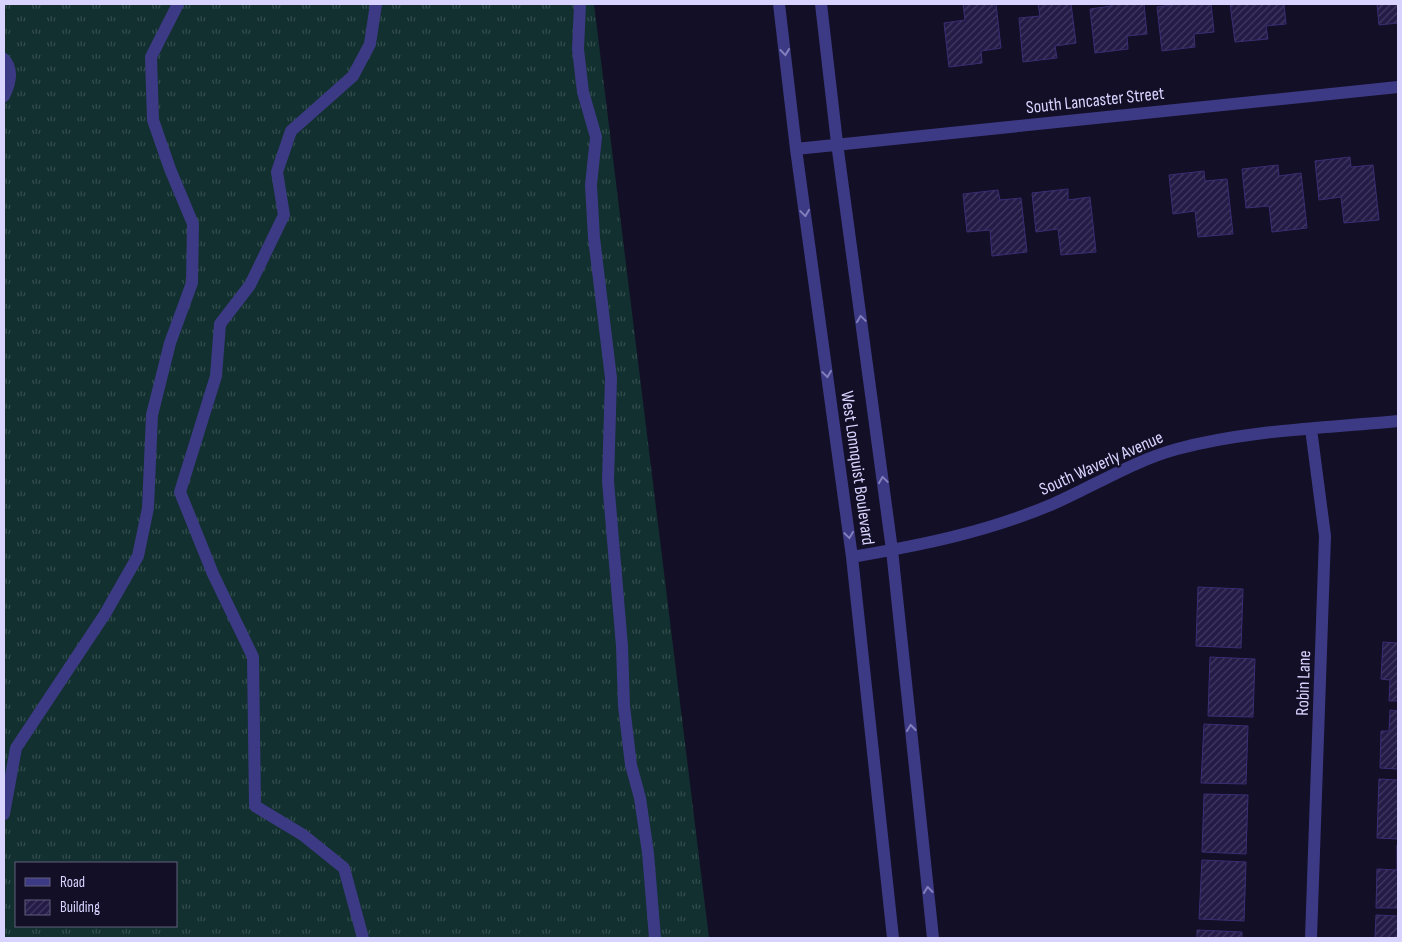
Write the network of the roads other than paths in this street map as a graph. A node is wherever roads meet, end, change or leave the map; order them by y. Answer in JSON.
{"nodes":[{"id":1,"x":178,"y":4,"type":"edge"},
{"id":2,"x":376,"y":4,"type":"edge"},
{"id":3,"x":580,"y":4,"type":"edge"},
{"id":4,"x":779,"y":4,"type":"edge"},
{"id":5,"x":821,"y":4,"type":"edge"},
{"id":6,"x":4,"y":59,"type":"edge"},
{"id":7,"x":1398,"y":87,"type":"edge"},
{"id":8,"x":4,"y":96,"type":"edge"},
{"id":9,"x":837,"y":143,"type":"junction"},
{"id":10,"x":796,"y":149,"type":"junction"},
{"id":11,"x":1398,"y":421,"type":"edge"},
{"id":12,"x":1311,"y":429,"type":"junction"},
{"id":13,"x":892,"y":550,"type":"junction"},
{"id":14,"x":852,"y":557,"type":"junction"},
{"id":15,"x":4,"y":814,"type":"edge"},
{"id":16,"x":363,"y":938,"type":"edge"},
{"id":17,"x":655,"y":938,"type":"edge"},
{"id":18,"x":893,"y":938,"type":"edge"},
{"id":19,"x":933,"y":938,"type":"edge"},
{"id":20,"x":1311,"y":938,"type":"edge"}],
"edges":[{"from":1,"to":15,"type":"street"},
{"from":2,"to":16,"type":"street"},
{"from":3,"to":17,"type":"street"},
{"from":4,"to":10,"type":"street","name":"West Lonnquist Boulevard","one_way":true},
{"from":5,"to":9,"type":"street","name":"West Lonnquist Boulevard"},
{"from":6,"to":8,"type":"street"},
{"from":7,"to":9,"type":"street","name":"South Lancaster Street"},
{"from":9,"to":10,"type":"street","name":"South Lancaster Street"},
{"from":13,"to":9,"type":"street","name":"West Lonnquist Boulevard","one_way":true},
{"from":10,"to":14,"type":"street","name":"West Lonnquist Boulevard","one_way":true},
{"from":11,"to":12,"type":"street","name":"South Waverly Avenue"},
{"from":12,"to":13,"type":"street","name":"South Waverly Avenue"},
{"from":12,"to":20,"type":"street","name":"Robin Lane"},
{"from":13,"to":14,"type":"street","name":"South Waverly Avenue"},
{"from":19,"to":13,"type":"street","name":"West Lonnquist Boulevard","one_way":true},
{"from":14,"to":18,"type":"street","name":"West Lonnquist Boulevard"}]}
